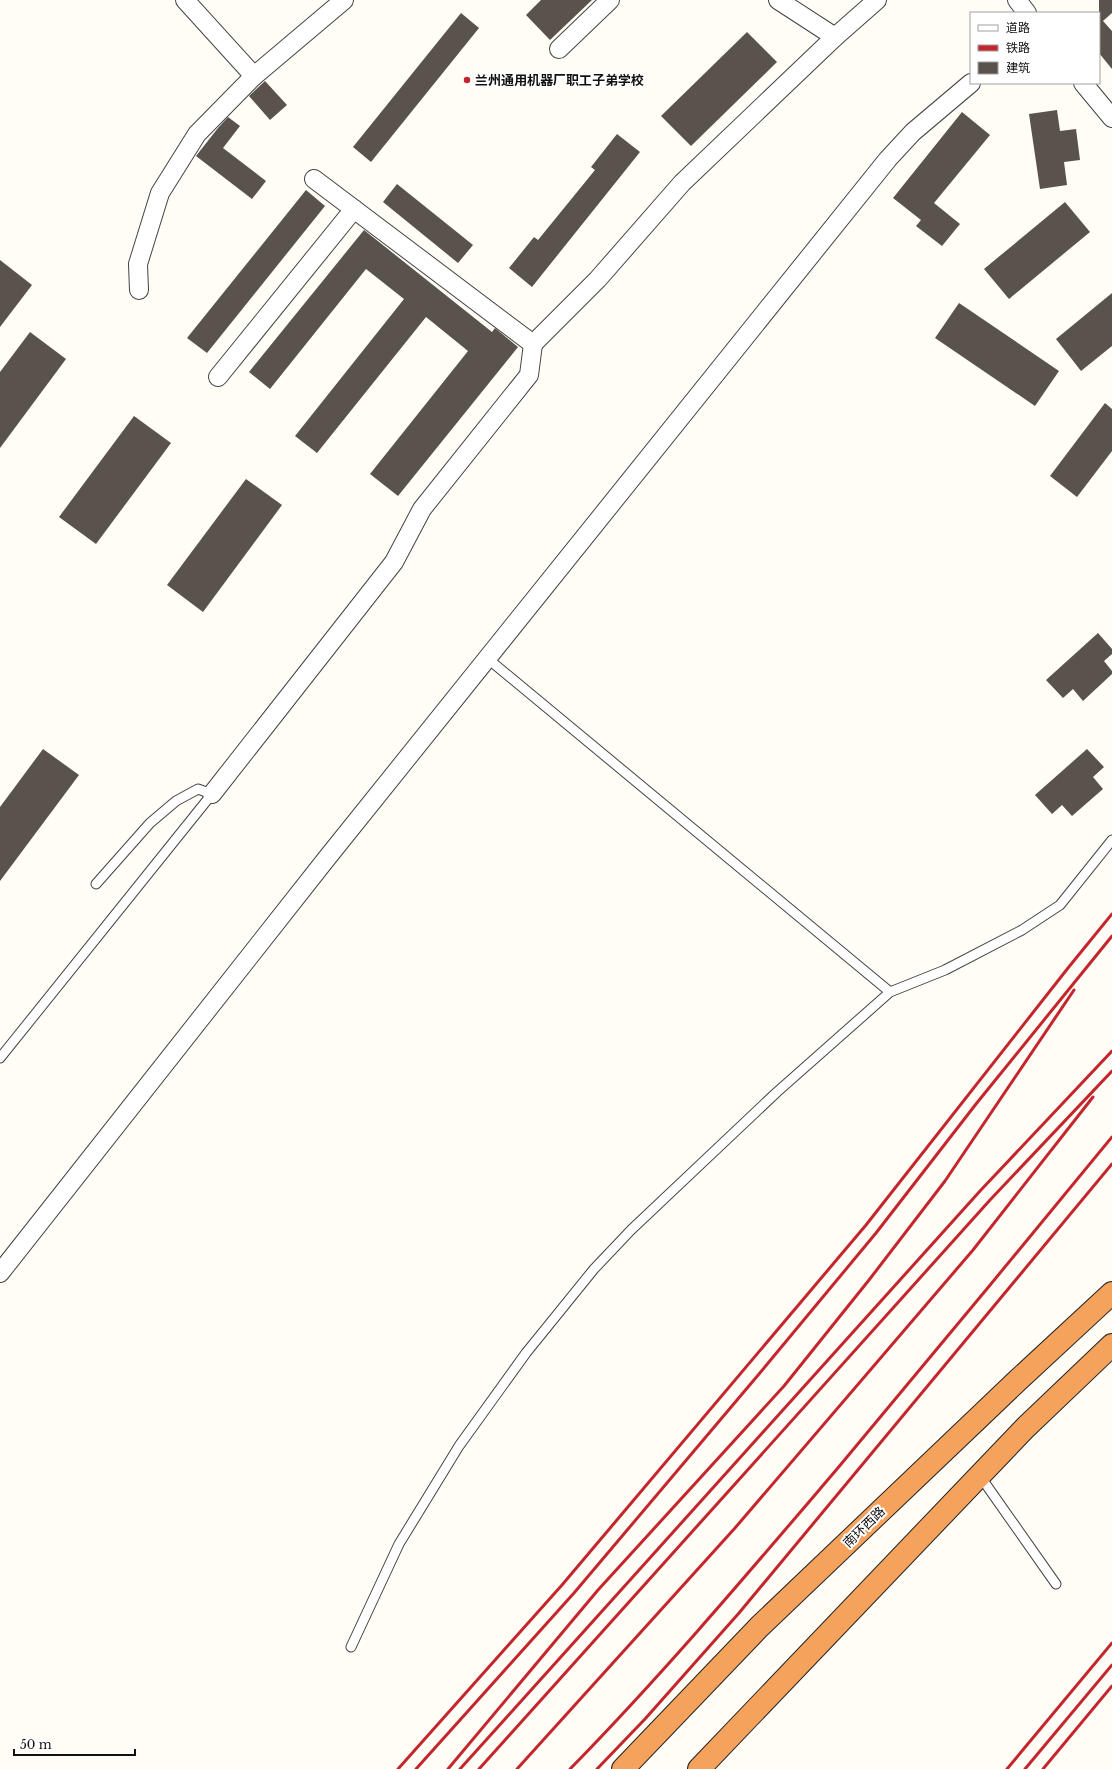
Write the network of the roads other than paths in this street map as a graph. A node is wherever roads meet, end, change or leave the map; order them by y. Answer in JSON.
{"nodes":[{"id":1,"x":185,"y":0,"type":"edge"},
{"id":2,"x":344,"y":0,"type":"edge"},
{"id":3,"x":610,"y":0,"type":"edge"},
{"id":4,"x":778,"y":0,"type":"edge"},
{"id":5,"x":877,"y":0,"type":"edge"},
{"id":6,"x":1017,"y":0,"type":"edge"},
{"id":7,"x":1026,"y":12,"type":"edge"},
{"id":8,"x":835,"y":37,"type":"junction"},
{"id":9,"x":559,"y":49,"type":"dead end"},
{"id":10,"x":254,"y":76,"type":"junction"},
{"id":11,"x":970,"y":84,"type":"edge"},
{"id":12,"x":1084,"y":84,"type":"edge"},
{"id":13,"x":1112,"y":118,"type":"edge"},
{"id":14,"x":314,"y":179,"type":"dead end"},
{"id":15,"x":354,"y":209,"type":"junction"},
{"id":16,"x":139,"y":290,"type":"dead end"},
{"id":17,"x":533,"y":344,"type":"junction"},
{"id":18,"x":218,"y":377,"type":"dead end"},
{"id":19,"x":487,"y":658,"type":"junction"},
{"id":20,"x":212,"y":794,"type":"junction"},
{"id":21,"x":1112,"y":840,"type":"edge"},
{"id":22,"x":96,"y":884,"type":"dead end"},
{"id":23,"x":890,"y":992,"type":"junction"},
{"id":24,"x":0,"y":1058,"type":"edge"},
{"id":25,"x":0,"y":1273,"type":"edge"},
{"id":26,"x":1112,"y":1293,"type":"edge"},
{"id":27,"x":1112,"y":1345,"type":"edge"},
{"id":28,"x":980,"y":1475,"type":"junction"},
{"id":29,"x":1056,"y":1584,"type":"dead end"},
{"id":30,"x":351,"y":1647,"type":"dead end"},
{"id":31,"x":623,"y":1769,"type":"edge"},
{"id":32,"x":699,"y":1769,"type":"edge"}],
"edges":[{"from":1,"to":10,"type":"street"},
{"from":2,"to":10,"type":"street"},
{"from":3,"to":9,"type":"street"},
{"from":4,"to":8,"type":"street"},
{"from":5,"to":8,"type":"street"},
{"from":6,"to":7,"type":"street"},
{"from":8,"to":17,"type":"street"},
{"from":10,"to":16,"type":"street"},
{"from":11,"to":19,"type":"street"},
{"from":12,"to":13,"type":"street"},
{"from":14,"to":15,"type":"street"},
{"from":15,"to":17,"type":"street"},
{"from":15,"to":18,"type":"street"},
{"from":17,"to":20,"type":"street"},
{"from":19,"to":23,"type":"lane"},
{"from":19,"to":25,"type":"street"},
{"from":20,"to":22,"type":"lane"},
{"from":20,"to":24,"type":"lane"},
{"from":21,"to":23,"type":"lane"},
{"from":23,"to":30,"type":"lane"},
{"from":26,"to":31,"type":"highway","name":"南环西路"},
{"from":27,"to":28,"type":"highway"},
{"from":28,"to":29,"type":"lane"},
{"from":28,"to":32,"type":"highway"}]}
